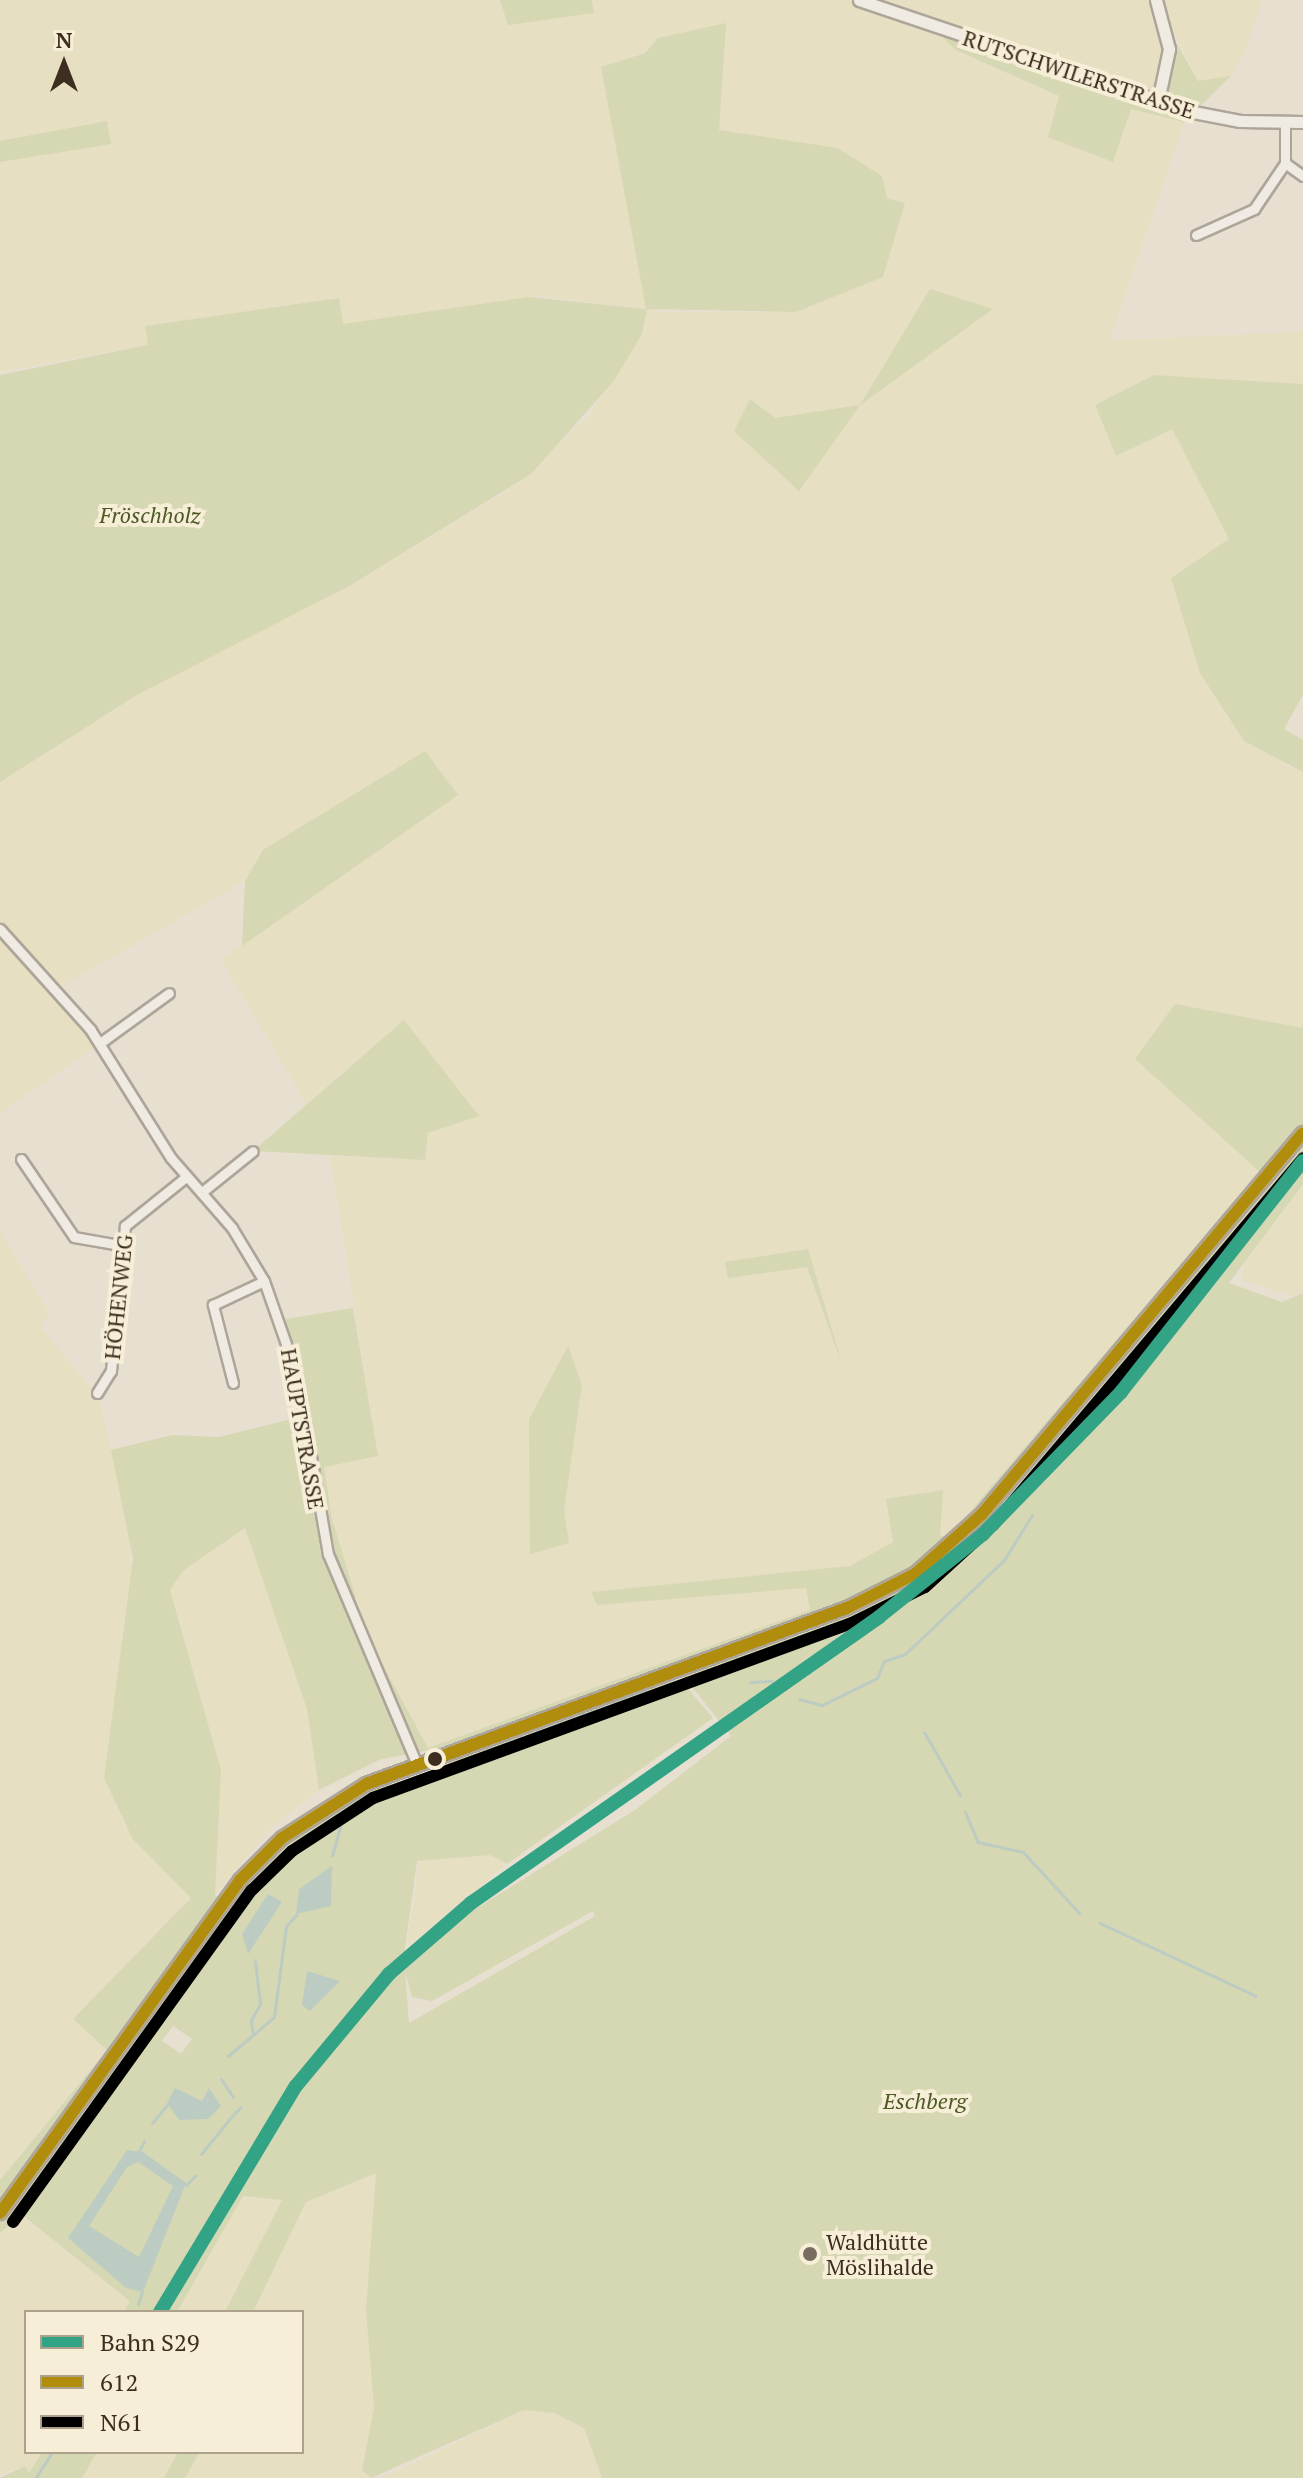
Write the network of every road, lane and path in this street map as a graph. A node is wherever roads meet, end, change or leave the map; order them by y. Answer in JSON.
{"nodes":[{"id":1,"x":859,"y":0,"type":"edge"},
{"id":2,"x":1156,"y":0,"type":"edge"},
{"id":3,"x":1158,"y":101,"type":"junction"},
{"id":4,"x":1303,"y":122,"type":"edge"},
{"id":5,"x":1285,"y":123,"type":"junction"},
{"id":6,"x":1285,"y":163,"type":"junction"},
{"id":7,"x":1303,"y":176,"type":"edge"},
{"id":8,"x":1196,"y":235,"type":"dead end"},
{"id":9,"x":0,"y":929,"type":"edge"},
{"id":10,"x":169,"y":993,"type":"dead end"},
{"id":11,"x":100,"y":1043,"type":"junction"},
{"id":12,"x":1303,"y":1133,"type":"edge"},
{"id":13,"x":253,"y":1151,"type":"dead end"},
{"id":14,"x":21,"y":1159,"type":"dead end"},
{"id":15,"x":186,"y":1177,"type":"junction"},
{"id":16,"x":202,"y":1192,"type":"junction"},
{"id":17,"x":120,"y":1245,"type":"junction"},
{"id":18,"x":264,"y":1281,"type":"junction"},
{"id":19,"x":233,"y":1383,"type":"dead end"},
{"id":20,"x":97,"y":1393,"type":"dead end"},
{"id":21,"x":417,"y":1765,"type":"junction"},
{"id":22,"x":0,"y":2213,"type":"edge"}],
"edges":[{"from":1,"to":3,"type":"street","name":"RUTSCHWILERSTRASSE"},
{"from":2,"to":3,"type":"street"},
{"from":3,"to":5,"type":"street","name":"RUTSCHWILERSTRASSE"},
{"from":4,"to":5,"type":"street","name":"RUTSCHWILERSTRASSE"},
{"from":5,"to":6,"type":"street"},
{"from":6,"to":7,"type":"street"},
{"from":6,"to":8,"type":"street"},
{"from":9,"to":11,"type":"street","name":"HAUPTSTRASSE"},
{"from":10,"to":11,"type":"street"},
{"from":11,"to":15,"type":"street","name":"HAUPTSTRASSE"},
{"from":12,"to":21,"type":"main road"},
{"from":13,"to":16,"type":"street"},
{"from":14,"to":17,"type":"street"},
{"from":15,"to":16,"type":"street","name":"HAUPTSTRASSE"},
{"from":15,"to":17,"type":"street","name":"HÖHENWEG"},
{"from":16,"to":18,"type":"street","name":"HAUPTSTRASSE"},
{"from":17,"to":20,"type":"street","name":"HÖHENWEG"},
{"from":18,"to":19,"type":"street"},
{"from":18,"to":21,"type":"street","name":"HAUPTSTRASSE"},
{"from":21,"to":22,"type":"main road"}]}
